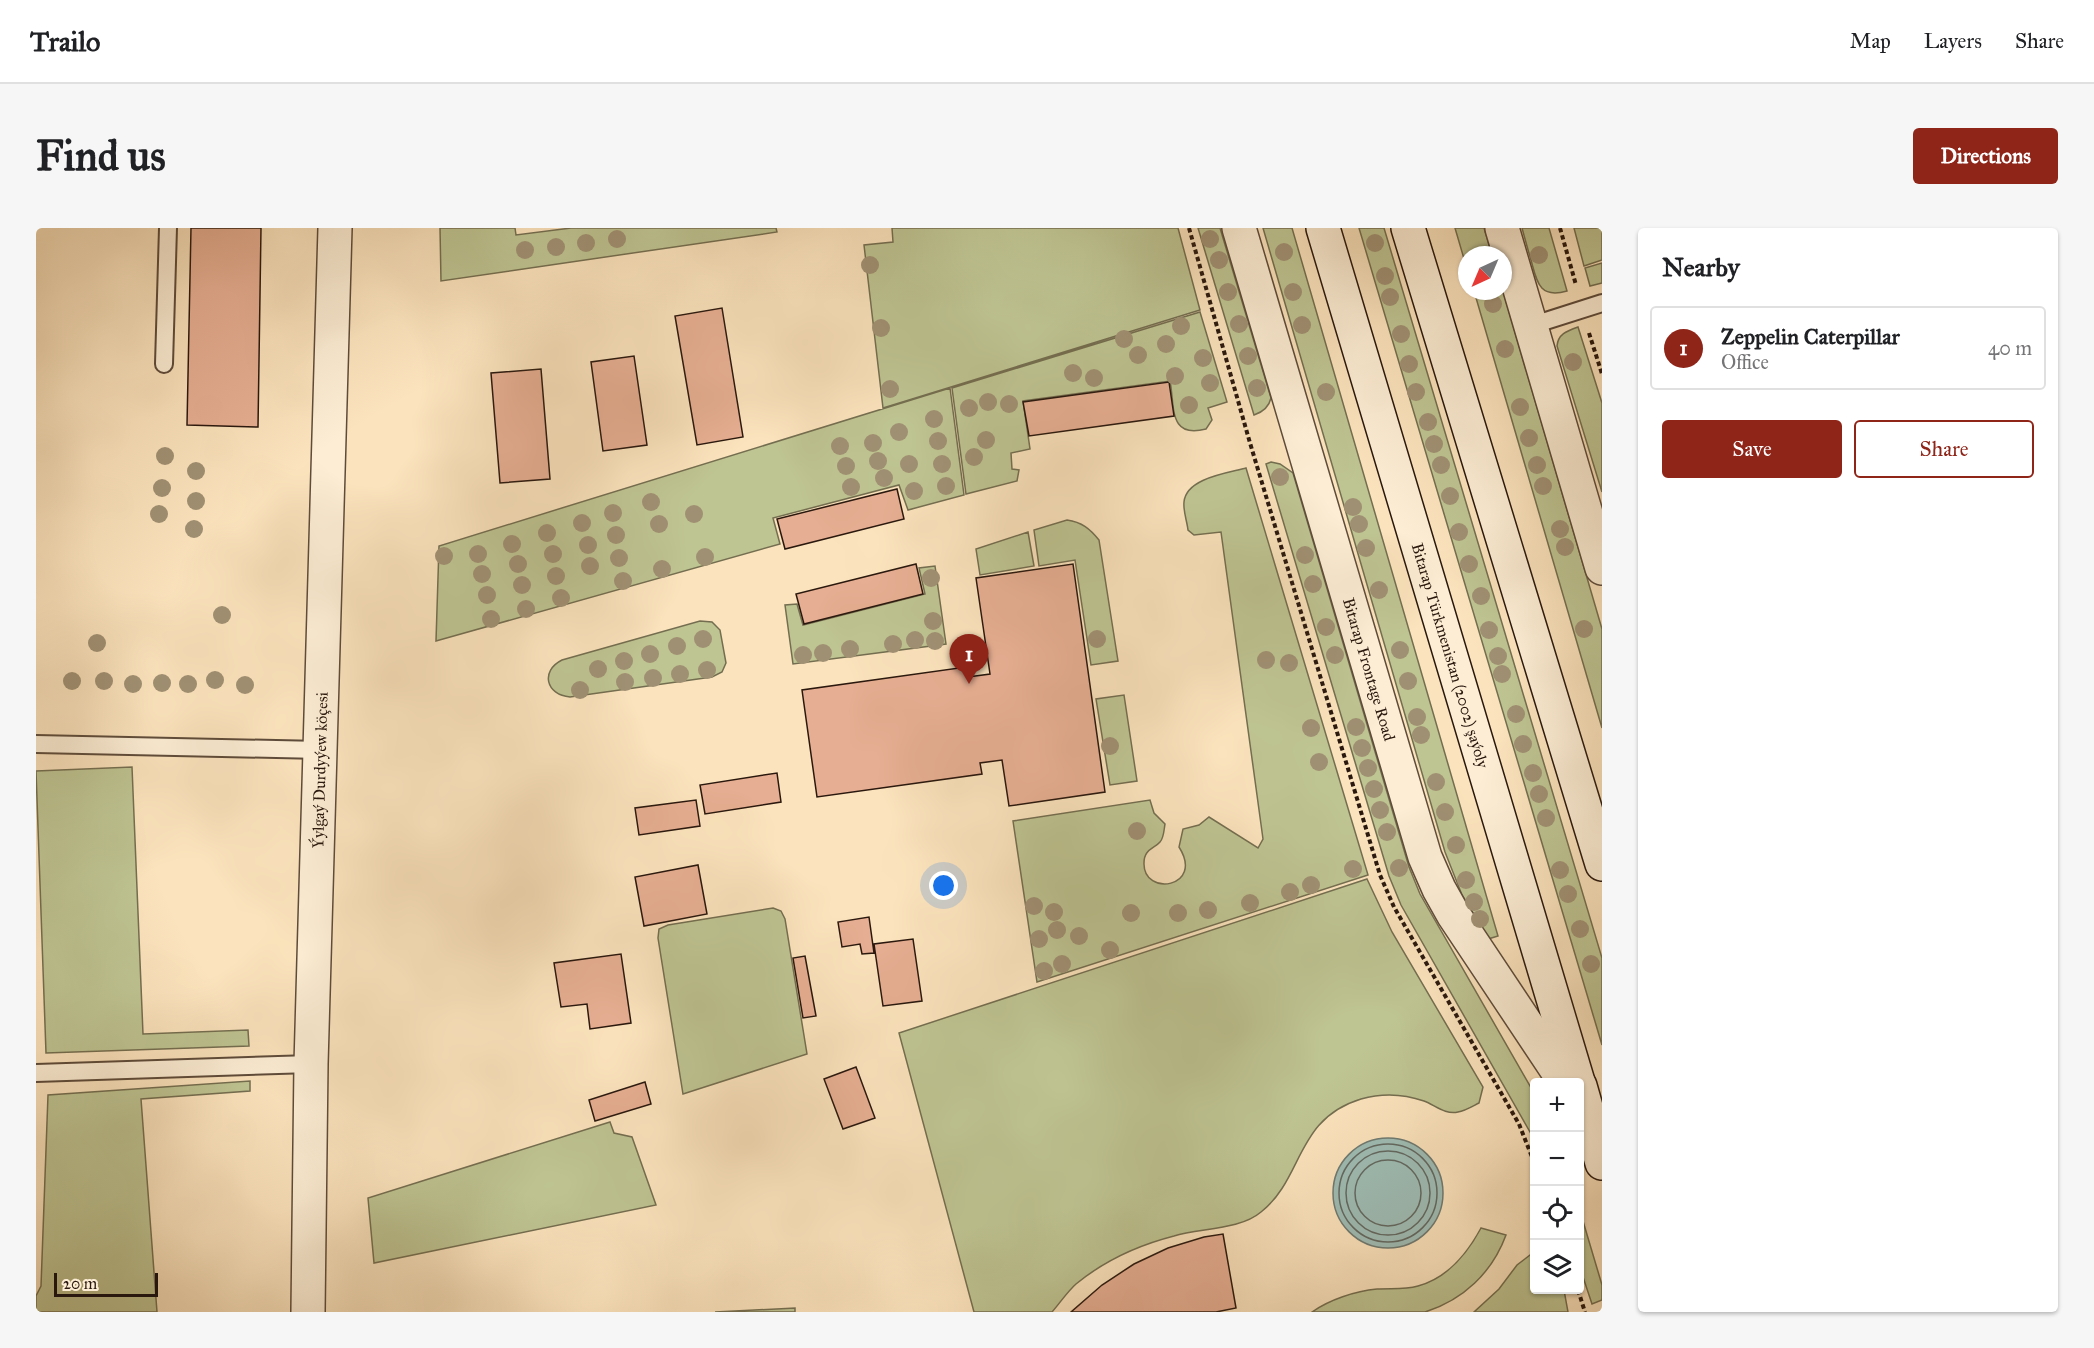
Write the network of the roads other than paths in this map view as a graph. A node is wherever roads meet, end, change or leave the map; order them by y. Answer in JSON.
{"nodes":[{"id":1,"x":168,"y":228,"type":"edge"},
{"id":2,"x":335,"y":228,"type":"edge"},
{"id":3,"x":1239,"y":228,"type":"edge"},
{"id":4,"x":1323,"y":228,"type":"edge"},
{"id":5,"x":1408,"y":228,"type":"edge"},
{"id":6,"x":1502,"y":228,"type":"edge"},
{"id":7,"x":1602,"y":303,"type":"edge"},
{"id":8,"x":1530,"y":326,"type":"junction"},
{"id":9,"x":164,"y":364,"type":"dead end"},
{"id":10,"x":1602,"y":568,"type":"edge"},
{"id":11,"x":36,"y":744,"type":"edge"},
{"id":12,"x":321,"y":750,"type":"junction"},
{"id":13,"x":1602,"y":864,"type":"edge"},
{"id":14,"x":311,"y":1064,"type":"junction"},
{"id":15,"x":36,"y":1073,"type":"edge"},
{"id":16,"x":1562,"y":1078,"type":"edge"},
{"id":17,"x":1577,"y":1078,"type":"edge"},
{"id":18,"x":1584,"y":1112,"type":"edge"},
{"id":19,"x":1602,"y":1163,"type":"edge"},
{"id":20,"x":308,"y":1312,"type":"edge"}],
"edges":[{"from":1,"to":9,"type":"lane"},
{"from":2,"to":12,"type":"street","name":"Ýylgaý Durdyýew köçesi"},
{"from":3,"to":16,"type":"street","name":"Bitarap Frontage Road"},
{"from":4,"to":17,"type":"street","name":"Bitarap Türkmenistan (2002) şaýoly"},
{"from":5,"to":13,"type":"street"},
{"from":6,"to":8,"type":"street"},
{"from":7,"to":8,"type":"lane"},
{"from":8,"to":10,"type":"street"},
{"from":11,"to":12,"type":"lane"},
{"from":12,"to":14,"type":"street","name":"Ýylgaý Durdyýew köçesi"},
{"from":14,"to":15,"type":"lane"},
{"from":14,"to":20,"type":"street","name":"Ýylgaý Durdyýew köçesi"},
{"from":18,"to":19,"type":"street","name":"Bitarap Türkmenistan (2002) şaýoly"}]}
